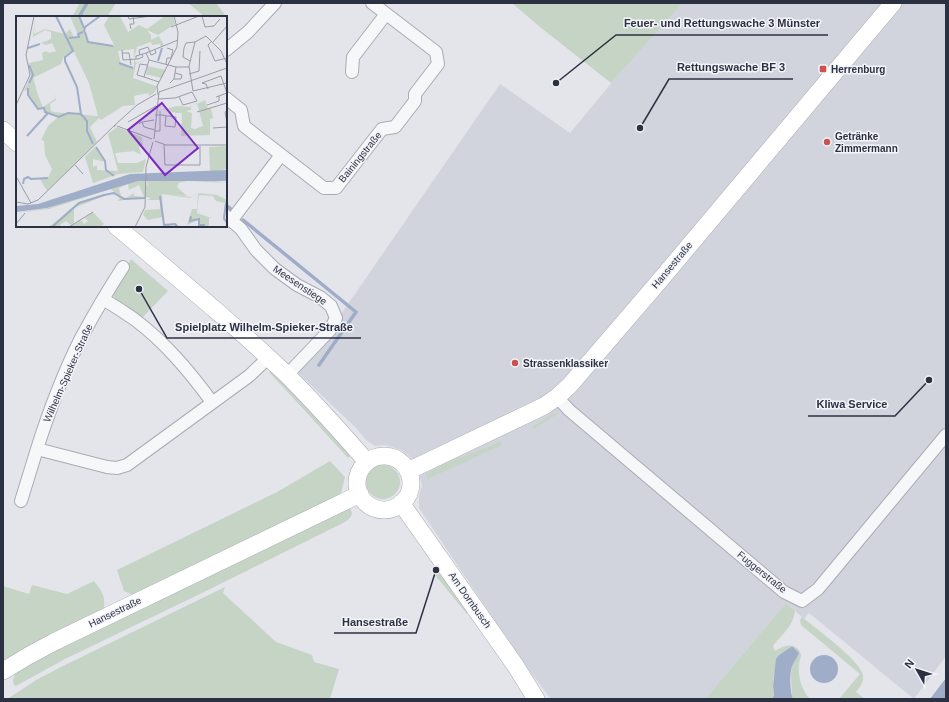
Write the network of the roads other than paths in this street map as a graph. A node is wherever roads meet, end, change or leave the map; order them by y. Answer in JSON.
{"nodes":[{"id":1,"x":275,"y":3,"type":"edge"},
{"id":2,"x":372,"y":3,"type":"edge"},
{"id":3,"x":893,"y":3,"type":"edge"},
{"id":4,"x":386,"y":14,"type":"junction"},
{"id":5,"x":227,"y":49,"type":"edge"},
{"id":6,"x":352,"y":72,"type":"dead end"},
{"id":7,"x":227,"y":99,"type":"edge"},
{"id":8,"x":3,"y":130,"type":"edge"},
{"id":9,"x":16,"y":142,"type":"edge"},
{"id":10,"x":281,"y":155,"type":"junction"},
{"id":11,"x":229,"y":219,"type":"edge"},
{"id":12,"x":117,"y":227,"type":"edge"},
{"id":13,"x":123,"y":267,"type":"dead end"},
{"id":14,"x":103,"y":299,"type":"junction"},
{"id":15,"x":268,"y":358,"type":"junction"},
{"id":16,"x":287,"y":375,"type":"junction"},
{"id":17,"x":557,"y":397,"type":"junction"},
{"id":18,"x":212,"y":402,"type":"junction"},
{"id":19,"x":946,"y":435,"type":"edge"},
{"id":20,"x":37,"y":449,"type":"junction"},
{"id":21,"x":367,"y":462,"type":"junction"},
{"id":22,"x":408,"y":471,"type":"junction"},
{"id":23,"x":360,"y":494,"type":"junction"},
{"id":24,"x":21,"y":501,"type":"dead end"},
{"id":25,"x":401,"y":504,"type":"junction"},
{"id":26,"x":3,"y":671,"type":"edge"},
{"id":27,"x":536,"y":699,"type":"edge"}],
"edges":[{"from":1,"to":5,"type":"street"},
{"from":2,"to":4,"type":"street","name":"Bainingstraße"},
{"from":3,"to":17,"type":"main road","name":"Hansestraße"},
{"from":4,"to":6,"type":"street"},
{"from":4,"to":10,"type":"street","name":"Bainingstraße"},
{"from":7,"to":10,"type":"street","name":"Bainingstraße"},
{"from":8,"to":9,"type":"main road"},
{"from":10,"to":11,"type":"street"},
{"from":11,"to":16,"type":"street","name":"Meesenstiege"},
{"from":12,"to":15,"type":"main road"},
{"from":13,"to":14,"type":"street","name":"Wilhelm-Spieker-Straße"},
{"from":14,"to":18,"type":"street"},
{"from":14,"to":20,"type":"street","name":"Wilhelm-Spieker-Straße"},
{"from":15,"to":16,"type":"main road"},
{"from":15,"to":18,"type":"street"},
{"from":16,"to":21,"type":"main road"},
{"from":17,"to":19,"type":"street","name":"Fuggerstraße"},
{"from":17,"to":22,"type":"main road","name":"Hansestraße"},
{"from":18,"to":20,"type":"street"},
{"from":20,"to":24,"type":"street","name":"Wilhelm-Spieker-Straße"},
{"from":21,"to":22,"type":"main road"},
{"from":21,"to":23,"type":"main road"},
{"from":22,"to":25,"type":"main road"},
{"from":23,"to":25,"type":"main road"},
{"from":23,"to":26,"type":"main road","name":"Hansestraße"},
{"from":25,"to":27,"type":"main road","name":"Am Dornbusch"}]}
